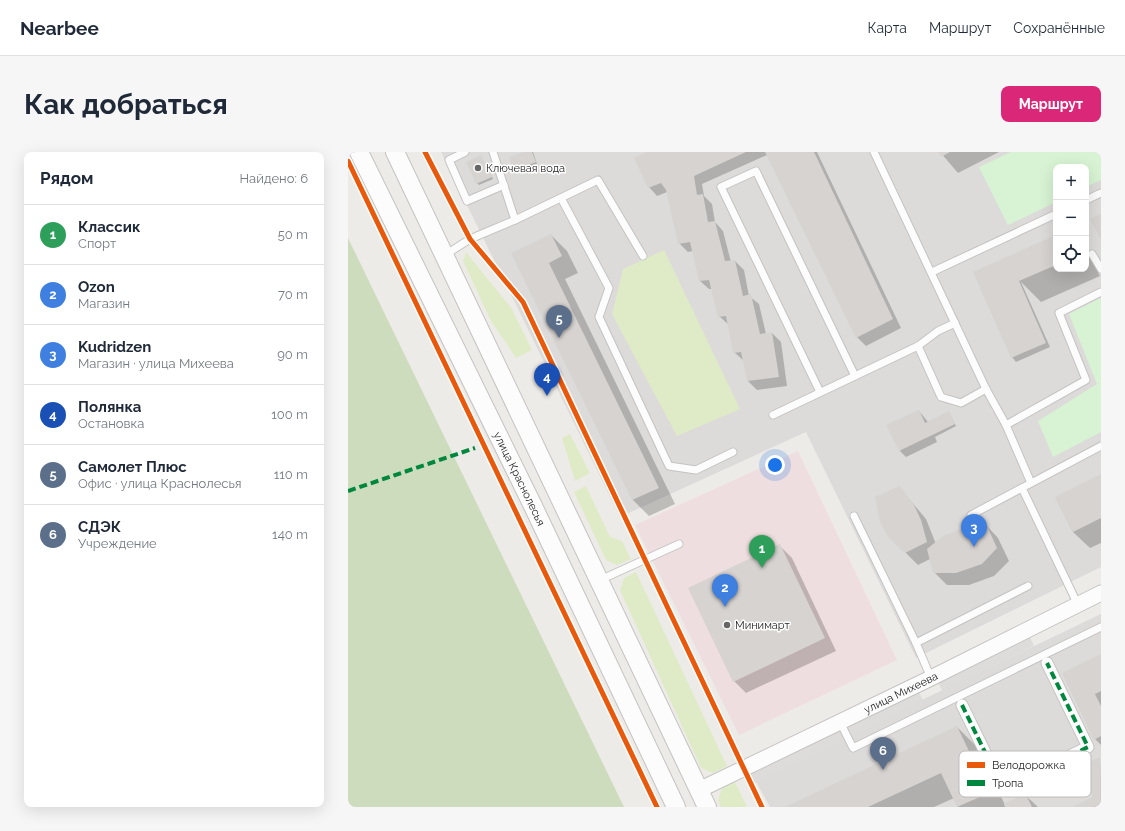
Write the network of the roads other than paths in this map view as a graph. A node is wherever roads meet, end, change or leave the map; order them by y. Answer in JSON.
{"nodes":[{"id":1,"x":359,"y":152,"type":"edge"},
{"id":2,"x":395,"y":152,"type":"edge"},
{"id":3,"x":465,"y":152,"type":"edge"},
{"id":4,"x":493,"y":152,"type":"edge"},
{"id":5,"x":874,"y":152,"type":"edge"},
{"id":6,"x":504,"y":185,"type":"junction"},
{"id":7,"x":1101,"y":193,"type":"edge"},
{"id":8,"x":561,"y":198,"type":"junction"},
{"id":9,"x":1089,"y":199,"type":"edge"},
{"id":10,"x":1053,"y":215,"type":"edge"},
{"id":11,"x":515,"y":220,"type":"junction"},
{"id":12,"x":1092,"y":254,"type":"dead end"},
{"id":13,"x":444,"y":255,"type":"junction"},
{"id":14,"x":643,"y":256,"type":"dead end"},
{"id":15,"x":1101,"y":269,"type":"edge"},
{"id":16,"x":932,"y":272,"type":"junction"},
{"id":17,"x":1101,"y":292,"type":"edge"},
{"id":18,"x":955,"y":324,"type":"junction"},
{"id":19,"x":918,"y":346,"type":"junction"},
{"id":20,"x":855,"y":376,"type":"junction"},
{"id":21,"x":986,"y":389,"type":"junction"},
{"id":22,"x":820,"y":392,"type":"junction"},
{"id":23,"x":773,"y":415,"type":"dead end"},
{"id":24,"x":1006,"y":425,"type":"junction"},
{"id":25,"x":1101,"y":446,"type":"edge"},
{"id":26,"x":733,"y":452,"type":"dead end"},
{"id":27,"x":1031,"y":483,"type":"junction"},
{"id":28,"x":1022,"y":488,"type":"junction"},
{"id":29,"x":971,"y":515,"type":"dead end"},
{"id":30,"x":854,"y":516,"type":"dead end"},
{"id":31,"x":679,"y":544,"type":"dead end"},
{"id":32,"x":598,"y":581,"type":"junction"},
{"id":33,"x":1028,"y":586,"type":"dead end"},
{"id":34,"x":1101,"y":593,"type":"edge"},
{"id":35,"x":1078,"y":605,"type":"junction"},
{"id":36,"x":1101,"y":627,"type":"edge"},
{"id":37,"x":916,"y":643,"type":"junction"},
{"id":38,"x":1046,"y":663,"type":"dead end"},
{"id":39,"x":931,"y":678,"type":"junction"},
{"id":40,"x":962,"y":705,"type":"dead end"},
{"id":41,"x":840,"y":722,"type":"junction"},
{"id":42,"x":985,"y":751,"type":"edge"},
{"id":43,"x":1080,"y":751,"type":"edge"},
{"id":44,"x":699,"y":790,"type":"junction"},
{"id":45,"x":676,"y":807,"type":"edge"},
{"id":46,"x":707,"y":807,"type":"edge"}],
"edges":[{"from":1,"to":45,"type":"street","name":"улица Краснолесья"},
{"from":2,"to":13,"type":"street"},
{"from":3,"to":6,"type":"lane"},
{"from":4,"to":6,"type":"lane"},
{"from":5,"to":16,"type":"lane"},
{"from":6,"to":11,"type":"lane"},
{"from":7,"to":9,"type":"lane"},
{"from":8,"to":11,"type":"lane"},
{"from":8,"to":14,"type":"lane"},
{"from":8,"to":26,"type":"lane"},
{"from":10,"to":16,"type":"lane"},
{"from":11,"to":13,"type":"lane"},
{"from":12,"to":15,"type":"lane"},
{"from":13,"to":32,"type":"street"},
{"from":16,"to":18,"type":"lane"},
{"from":17,"to":24,"type":"lane"},
{"from":18,"to":19,"type":"lane"},
{"from":18,"to":21,"type":"lane"},
{"from":19,"to":20,"type":"lane"},
{"from":19,"to":21,"type":"lane"},
{"from":20,"to":22,"type":"lane"},
{"from":20,"to":22,"type":"lane"},
{"from":21,"to":24,"type":"lane"},
{"from":22,"to":23,"type":"lane"},
{"from":24,"to":27,"type":"lane"},
{"from":25,"to":27,"type":"lane"},
{"from":27,"to":28,"type":"lane"},
{"from":28,"to":29,"type":"lane"},
{"from":28,"to":35,"type":"lane"},
{"from":30,"to":37,"type":"lane"},
{"from":31,"to":32,"type":"lane"},
{"from":32,"to":44,"type":"street"},
{"from":33,"to":37,"type":"lane"},
{"from":34,"to":35,"type":"street","name":"улица Михеева"},
{"from":35,"to":39,"type":"street","name":"улица Михеева"},
{"from":36,"to":41,"type":"lane"},
{"from":37,"to":39,"type":"lane"},
{"from":38,"to":43,"type":"street"},
{"from":39,"to":41,"type":"street","name":"улица Михеева"},
{"from":40,"to":42,"type":"street"},
{"from":41,"to":44,"type":"street","name":"улица Михеева"},
{"from":44,"to":46,"type":"street"}]}
